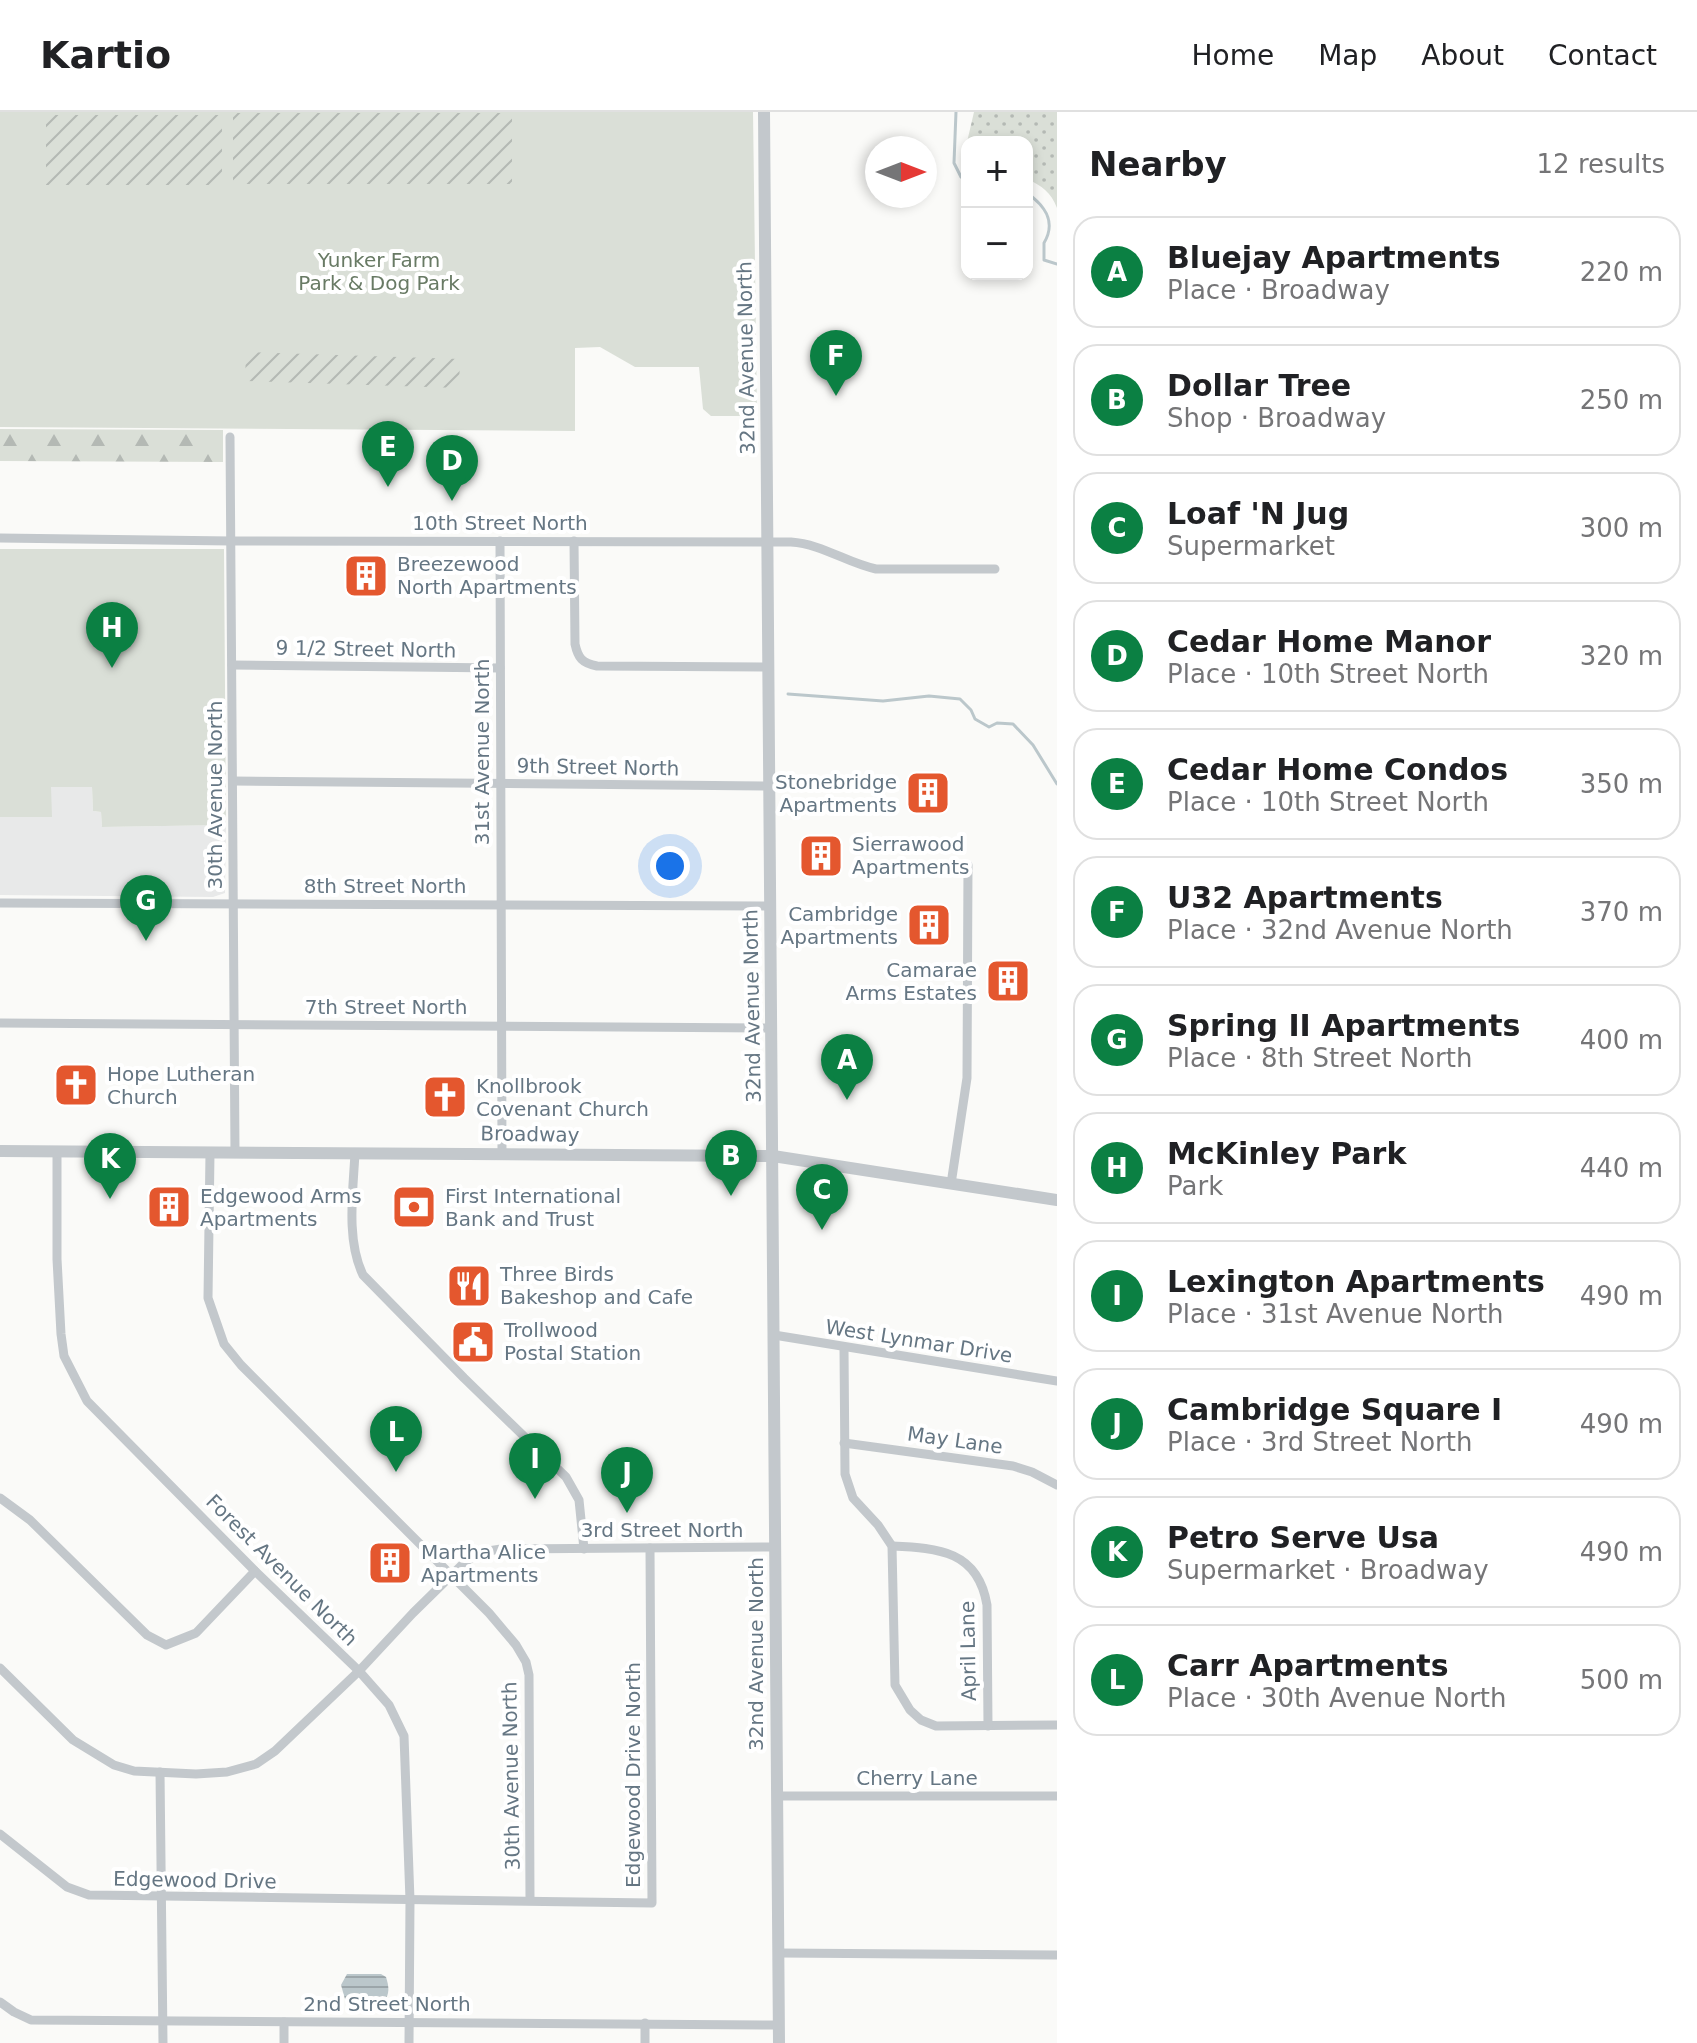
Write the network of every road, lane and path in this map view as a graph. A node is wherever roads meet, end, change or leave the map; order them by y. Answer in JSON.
{"nodes":[{"id":1,"x":764,"y":112,"type":"edge"},
{"id":2,"x":230,"y":437,"type":"dead end"},
{"id":3,"x":0,"y":538,"type":"edge"},
{"id":4,"x":231,"y":541,"type":"junction"},
{"id":5,"x":500,"y":541,"type":"junction"},
{"id":6,"x":574,"y":541,"type":"junction"},
{"id":7,"x":768,"y":542,"type":"junction"},
{"id":8,"x":995,"y":569,"type":"dead end"},
{"id":9,"x":232,"y":665,"type":"junction"},
{"id":10,"x":769,"y":667,"type":"junction"},
{"id":11,"x":500,"y":668,"type":"junction"},
{"id":12,"x":233,"y":781,"type":"junction"},
{"id":13,"x":501,"y":784,"type":"junction"},
{"id":14,"x":770,"y":786,"type":"junction"},
{"id":15,"x":968,"y":865,"type":"dead end"},
{"id":16,"x":0,"y":903,"type":"edge"},
{"id":17,"x":501,"y":904,"type":"junction"},
{"id":18,"x":233,"y":905,"type":"junction"},
{"id":19,"x":771,"y":906,"type":"junction"},
{"id":20,"x":0,"y":1023,"type":"edge"},
{"id":21,"x":234,"y":1024,"type":"junction"},
{"id":22,"x":502,"y":1026,"type":"junction"},
{"id":23,"x":772,"y":1028,"type":"junction"},
{"id":24,"x":0,"y":1151,"type":"edge"},
{"id":25,"x":57,"y":1152,"type":"junction"},
{"id":26,"x":210,"y":1153,"type":"junction"},
{"id":27,"x":235,"y":1153,"type":"junction"},
{"id":28,"x":355,"y":1153,"type":"junction"},
{"id":29,"x":502,"y":1154,"type":"junction"},
{"id":30,"x":773,"y":1156,"type":"junction"},
{"id":31,"x":951,"y":1184,"type":"junction"},
{"id":32,"x":1057,"y":1200,"type":"edge"},
{"id":33,"x":774,"y":1335,"type":"junction"},
{"id":34,"x":844,"y":1348,"type":"junction"},
{"id":35,"x":1057,"y":1381,"type":"edge"},
{"id":36,"x":844,"y":1443,"type":"junction"},
{"id":37,"x":1057,"y":1485,"type":"edge"},
{"id":38,"x":0,"y":1498,"type":"edge"},
{"id":39,"x":892,"y":1546,"type":"junction"},
{"id":40,"x":776,"y":1547,"type":"junction"},
{"id":41,"x":650,"y":1548,"type":"junction"},
{"id":42,"x":584,"y":1549,"type":"junction"},
{"id":43,"x":255,"y":1571,"type":"junction"},
{"id":44,"x":451,"y":1575,"type":"junction"},
{"id":45,"x":0,"y":1668,"type":"edge"},
{"id":46,"x":359,"y":1671,"type":"junction"},
{"id":47,"x":1057,"y":1725,"type":"edge"},
{"id":48,"x":988,"y":1726,"type":"junction"},
{"id":49,"x":160,"y":1772,"type":"junction"},
{"id":50,"x":777,"y":1796,"type":"junction"},
{"id":51,"x":1057,"y":1796,"type":"edge"},
{"id":52,"x":0,"y":1834,"type":"edge"},
{"id":53,"x":162,"y":1897,"type":"junction"},
{"id":54,"x":410,"y":1900,"type":"junction"},
{"id":55,"x":530,"y":1900,"type":"junction"},
{"id":56,"x":779,"y":1953,"type":"junction"},
{"id":57,"x":1057,"y":1955,"type":"edge"},
{"id":58,"x":0,"y":2002,"type":"edge"},
{"id":59,"x":163,"y":2021,"type":"junction"},
{"id":60,"x":284,"y":2022,"type":"junction"},
{"id":61,"x":409,"y":2022,"type":"junction"},
{"id":62,"x":645,"y":2023,"type":"junction"},
{"id":63,"x":779,"y":2025,"type":"junction"},
{"id":64,"x":163,"y":2043,"type":"edge"},
{"id":65,"x":284,"y":2043,"type":"edge"},
{"id":66,"x":409,"y":2043,"type":"edge"},
{"id":67,"x":645,"y":2043,"type":"edge"},
{"id":68,"x":779,"y":2043,"type":"edge"}],
"edges":[{"from":1,"to":7,"type":"street","name":"32nd Avenue North"},
{"from":2,"to":4,"type":"street","name":"30th Avenue North"},
{"from":3,"to":4,"type":"street","name":"10th Street North"},
{"from":4,"to":5,"type":"street","name":"10th Street North"},
{"from":4,"to":9,"type":"street","name":"30th Avenue North"},
{"from":5,"to":6,"type":"street","name":"10th Street North"},
{"from":5,"to":11,"type":"street","name":"31st Avenue North"},
{"from":6,"to":7,"type":"street","name":"10th Street North"},
{"from":6,"to":10,"type":"street"},
{"from":7,"to":8,"type":"street","name":"10th Street North"},
{"from":7,"to":10,"type":"street","name":"32nd Avenue North"},
{"from":9,"to":11,"type":"street","name":"9 1/2 Street North"},
{"from":9,"to":12,"type":"street","name":"30th Avenue North"},
{"from":10,"to":14,"type":"street","name":"32nd Avenue North"},
{"from":11,"to":13,"type":"street","name":"31st Avenue North"},
{"from":12,"to":13,"type":"street","name":"9th Street North"},
{"from":12,"to":18,"type":"street","name":"30th Avenue North"},
{"from":13,"to":14,"type":"street","name":"9th Street North"},
{"from":13,"to":17,"type":"street","name":"31st Avenue North"},
{"from":14,"to":19,"type":"street","name":"32nd Avenue North"},
{"from":15,"to":31,"type":"street"},
{"from":16,"to":18,"type":"street","name":"8th Street North"},
{"from":17,"to":18,"type":"street","name":"8th Street North"},
{"from":17,"to":19,"type":"street","name":"8th Street North"},
{"from":17,"to":22,"type":"street","name":"31st Avenue North"},
{"from":18,"to":21,"type":"street","name":"30th Avenue North"},
{"from":19,"to":23,"type":"street","name":"32nd Avenue North"},
{"from":20,"to":21,"type":"street","name":"7th Street North"},
{"from":21,"to":22,"type":"street","name":"7th Street North"},
{"from":21,"to":27,"type":"street","name":"30th Avenue North"},
{"from":22,"to":23,"type":"street","name":"7th Street North"},
{"from":22,"to":29,"type":"street","name":"31st Avenue North"},
{"from":23,"to":30,"type":"street","name":"32nd Avenue North"},
{"from":24,"to":25,"type":"street","name":"Broadway"},
{"from":25,"to":26,"type":"street","name":"Broadway"},
{"from":25,"to":43,"type":"street","name":"Forest Avenue North"},
{"from":26,"to":27,"type":"street","name":"Broadway"},
{"from":26,"to":44,"type":"street","name":"30th Avenue North"},
{"from":27,"to":28,"type":"street","name":"Broadway"},
{"from":28,"to":29,"type":"street","name":"Broadway"},
{"from":28,"to":42,"type":"street"},
{"from":29,"to":30,"type":"street","name":"Broadway"},
{"from":30,"to":31,"type":"street","name":"Broadway"},
{"from":30,"to":33,"type":"street","name":"32nd Avenue North"},
{"from":31,"to":32,"type":"street","name":"Broadway"},
{"from":33,"to":34,"type":"street","name":"West Lynmar Drive"},
{"from":33,"to":40,"type":"street","name":"32nd Avenue North"},
{"from":34,"to":35,"type":"street","name":"West Lynmar Drive"},
{"from":34,"to":36,"type":"street"},
{"from":36,"to":37,"type":"street","name":"May Lane"},
{"from":36,"to":39,"type":"street"},
{"from":38,"to":43,"type":"street"},
{"from":39,"to":48,"type":"street","name":"April Lane"},
{"from":39,"to":48,"type":"street"},
{"from":40,"to":41,"type":"street","name":"3rd Street North"},
{"from":40,"to":50,"type":"street","name":"32nd Avenue North"},
{"from":41,"to":42,"type":"street","name":"3rd Street North"},
{"from":41,"to":55,"type":"street","name":"Edgewood Drive North"},
{"from":42,"to":44,"type":"street","name":"3rd Street North"},
{"from":43,"to":46,"type":"street","name":"Forest Avenue North"},
{"from":44,"to":46,"type":"street","name":"3rd Street North"},
{"from":44,"to":55,"type":"street","name":"30th Avenue North"},
{"from":45,"to":49,"type":"street","name":"3rd Street North"},
{"from":46,"to":49,"type":"street","name":"3rd Street North"},
{"from":46,"to":54,"type":"street","name":"Forest Avenue North"},
{"from":47,"to":48,"type":"street"},
{"from":49,"to":53,"type":"street"},
{"from":50,"to":51,"type":"street","name":"Cherry Lane"},
{"from":50,"to":56,"type":"street","name":"32nd Avenue North"},
{"from":52,"to":53,"type":"street","name":"Edgewood Drive"},
{"from":53,"to":54,"type":"street","name":"Edgewood Drive"},
{"from":53,"to":59,"type":"street"},
{"from":54,"to":55,"type":"street","name":"Edgewood Drive North"},
{"from":54,"to":61,"type":"street","name":"Forest Avenue North"},
{"from":56,"to":57,"type":"street"},
{"from":56,"to":63,"type":"street","name":"32nd Avenue North"},
{"from":58,"to":59,"type":"street","name":"2nd Street North"},
{"from":59,"to":60,"type":"street","name":"2nd Street North"},
{"from":59,"to":64,"type":"street"},
{"from":60,"to":61,"type":"street","name":"2nd Street North"},
{"from":60,"to":65,"type":"street"},
{"from":61,"to":62,"type":"street","name":"2nd Street North"},
{"from":61,"to":66,"type":"street","name":"Forest Avenue North"},
{"from":62,"to":63,"type":"street","name":"2nd Street North"},
{"from":62,"to":67,"type":"street"},
{"from":63,"to":68,"type":"street","name":"32nd Avenue North"}]}
